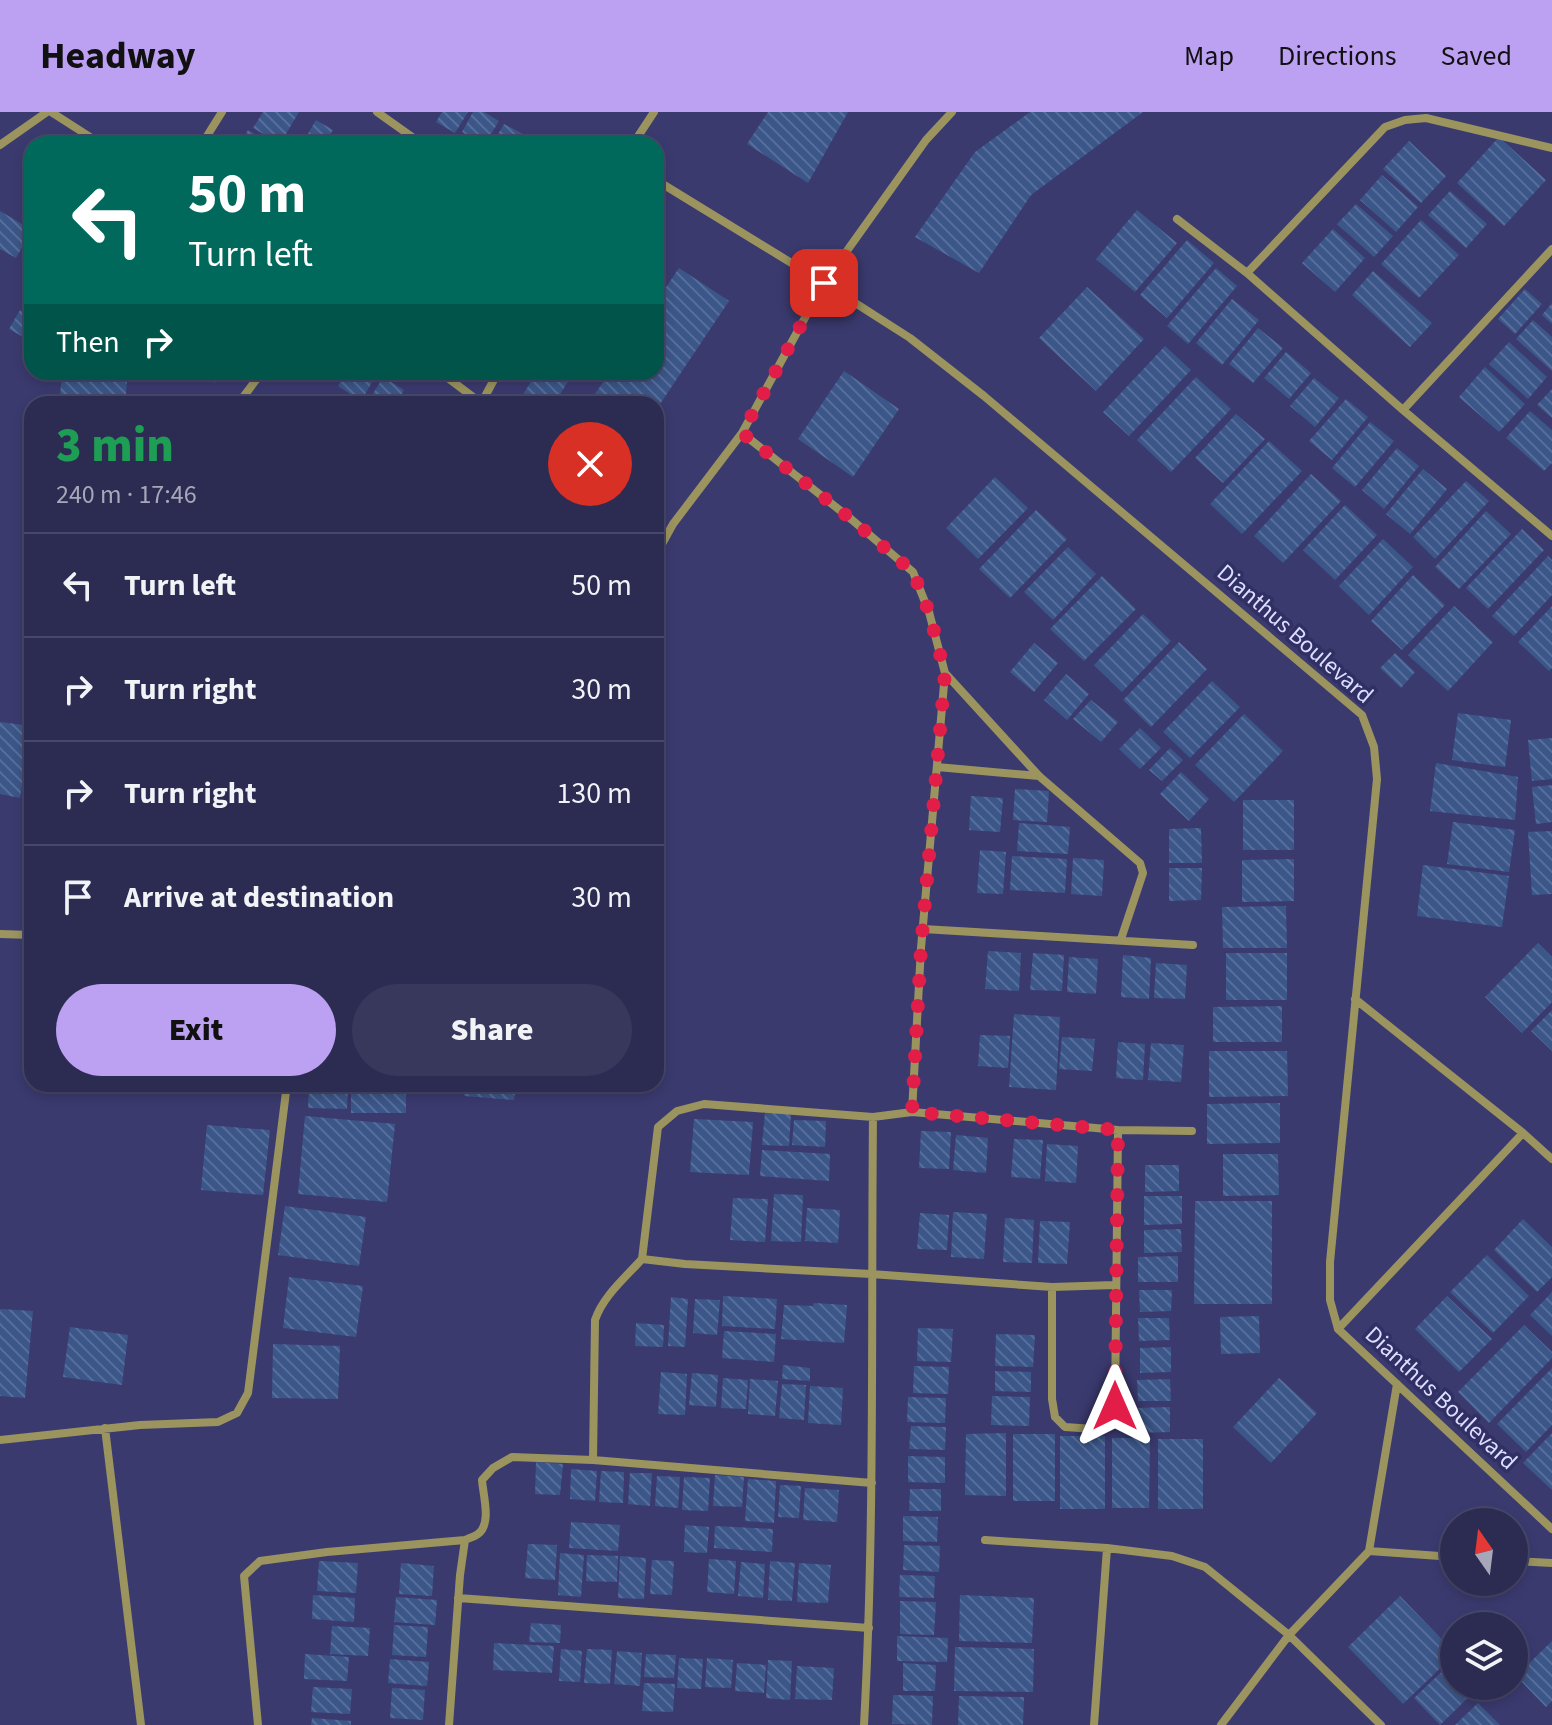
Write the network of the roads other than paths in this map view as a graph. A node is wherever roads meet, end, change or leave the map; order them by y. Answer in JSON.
{"nodes":[{"id":1,"x":49,"y":112,"type":"edge"},
{"id":2,"x":222,"y":112,"type":"edge"},
{"id":3,"x":377,"y":112,"type":"edge"},
{"id":4,"x":654,"y":112,"type":"edge"},
{"id":5,"x":952,"y":112,"type":"edge"},
{"id":6,"x":88,"y":136,"type":"edge"},
{"id":7,"x":207,"y":136,"type":"edge"},
{"id":8,"x":411,"y":136,"type":"edge"},
{"id":9,"x":638,"y":136,"type":"edge"},
{"id":10,"x":0,"y":145,"type":"edge"},
{"id":11,"x":1552,"y":148,"type":"edge"},
{"id":12,"x":664,"y":185,"type":"edge"},
{"id":13,"x":1177,"y":219,"type":"dead end"},
{"id":14,"x":1552,"y":249,"type":"edge"},
{"id":15,"x":1247,"y":273,"type":"junction"},
{"id":16,"x":824,"y":283,"type":"junction"},
{"id":17,"x":450,"y":380,"type":"edge"},
{"id":18,"x":471,"y":396,"type":"edge"},
{"id":19,"x":1403,"y":410,"type":"junction"},
{"id":20,"x":742,"y":433,"type":"junction"},
{"id":21,"x":1552,"y":536,"type":"edge"},
{"id":22,"x":664,"y":540,"type":"edge"},
{"id":23,"x":945,"y":673,"type":"junction"},
{"id":24,"x":937,"y":767,"type":"junction"},
{"id":25,"x":1039,"y":776,"type":"junction"},
{"id":26,"x":923,"y":929,"type":"junction"},
{"id":27,"x":0,"y":934,"type":"edge"},
{"id":28,"x":24,"y":935,"type":"edge"},
{"id":29,"x":1121,"y":939,"type":"junction"},
{"id":30,"x":1193,"y":945,"type":"dead end"},
{"id":31,"x":1355,"y":999,"type":"junction"},
{"id":32,"x":286,"y":1092,"type":"edge"},
{"id":33,"x":912,"y":1112,"type":"junction"},
{"id":34,"x":873,"y":1117,"type":"junction"},
{"id":35,"x":1118,"y":1130,"type":"junction"},
{"id":36,"x":1192,"y":1131,"type":"dead end"},
{"id":37,"x":1523,"y":1133,"type":"junction"},
{"id":38,"x":1552,"y":1159,"type":"edge"},
{"id":39,"x":642,"y":1259,"type":"junction"},
{"id":40,"x":871,"y":1274,"type":"junction"},
{"id":41,"x":1115,"y":1285,"type":"junction"},
{"id":42,"x":1052,"y":1287,"type":"junction"},
{"id":43,"x":1338,"y":1329,"type":"junction"},
{"id":44,"x":1397,"y":1384,"type":"junction"},
{"id":45,"x":105,"y":1428,"type":"junction"},
{"id":46,"x":0,"y":1440,"type":"edge"},
{"id":47,"x":593,"y":1460,"type":"junction"},
{"id":48,"x":872,"y":1483,"type":"junction"},
{"id":49,"x":1552,"y":1529,"type":"edge"},
{"id":50,"x":465,"y":1540,"type":"junction"},
{"id":51,"x":985,"y":1540,"type":"dead end"},
{"id":52,"x":1107,"y":1548,"type":"junction"},
{"id":53,"x":1369,"y":1551,"type":"junction"},
{"id":54,"x":1440,"y":1556,"type":"edge"},
{"id":55,"x":1528,"y":1562,"type":"edge"},
{"id":56,"x":1552,"y":1563,"type":"edge"},
{"id":57,"x":458,"y":1598,"type":"junction"},
{"id":58,"x":869,"y":1628,"type":"junction"},
{"id":59,"x":1289,"y":1635,"type":"junction"},
{"id":60,"x":141,"y":1725,"type":"edge"},
{"id":61,"x":258,"y":1725,"type":"edge"},
{"id":62,"x":449,"y":1725,"type":"edge"},
{"id":63,"x":864,"y":1725,"type":"edge"},
{"id":64,"x":1094,"y":1725,"type":"edge"},
{"id":65,"x":1221,"y":1725,"type":"edge"},
{"id":66,"x":1381,"y":1725,"type":"edge"}],
"edges":[{"from":1,"to":6,"type":"street"},
{"from":1,"to":10,"type":"street"},
{"from":2,"to":7,"type":"street"},
{"from":3,"to":8,"type":"street"},
{"from":4,"to":9,"type":"street"},
{"from":5,"to":16,"type":"street"},
{"from":11,"to":15,"type":"street"},
{"from":12,"to":16,"type":"street","name":"Dianthus Boulevard"},
{"from":13,"to":15,"type":"street"},
{"from":14,"to":19,"type":"street"},
{"from":15,"to":19,"type":"street"},
{"from":16,"to":20,"type":"street"},
{"from":16,"to":31,"type":"street","name":"Dianthus Boulevard"},
{"from":17,"to":18,"type":"street"},
{"from":19,"to":21,"type":"street"},
{"from":20,"to":22,"type":"street"},
{"from":20,"to":23,"type":"street"},
{"from":23,"to":24,"type":"street"},
{"from":23,"to":25,"type":"street"},
{"from":24,"to":25,"type":"street"},
{"from":24,"to":26,"type":"street"},
{"from":25,"to":29,"type":"street"},
{"from":26,"to":29,"type":"street"},
{"from":26,"to":33,"type":"street"},
{"from":27,"to":28,"type":"street"},
{"from":29,"to":30,"type":"street"},
{"from":31,"to":37,"type":"street"},
{"from":31,"to":43,"type":"street","name":"Dianthus Boulevard"},
{"from":32,"to":45,"type":"street"},
{"from":33,"to":34,"type":"street"},
{"from":33,"to":35,"type":"street"},
{"from":34,"to":39,"type":"street"},
{"from":34,"to":40,"type":"street"},
{"from":35,"to":36,"type":"street"},
{"from":35,"to":41,"type":"street"},
{"from":37,"to":38,"type":"street"},
{"from":37,"to":43,"type":"street","name":"Dianthus Boulevard"},
{"from":39,"to":40,"type":"street"},
{"from":39,"to":47,"type":"street"},
{"from":40,"to":42,"type":"street"},
{"from":40,"to":48,"type":"street"},
{"from":41,"to":42,"type":"street"},
{"from":41,"to":42,"type":"street"},
{"from":43,"to":44,"type":"street","name":"Dianthus Boulevard"},
{"from":44,"to":49,"type":"street","name":"Dianthus Boulevard"},
{"from":44,"to":53,"type":"street"},
{"from":45,"to":46,"type":"street"},
{"from":45,"to":60,"type":"street"},
{"from":47,"to":48,"type":"street"},
{"from":47,"to":50,"type":"street"},
{"from":48,"to":58,"type":"street"},
{"from":50,"to":57,"type":"street"},
{"from":50,"to":61,"type":"street"},
{"from":51,"to":52,"type":"street"},
{"from":52,"to":59,"type":"street"},
{"from":52,"to":64,"type":"street"},
{"from":53,"to":54,"type":"street"},
{"from":53,"to":59,"type":"street"},
{"from":55,"to":56,"type":"street"},
{"from":57,"to":58,"type":"street"},
{"from":57,"to":62,"type":"street"},
{"from":58,"to":63,"type":"street"},
{"from":59,"to":65,"type":"street"},
{"from":59,"to":66,"type":"street"}]}
